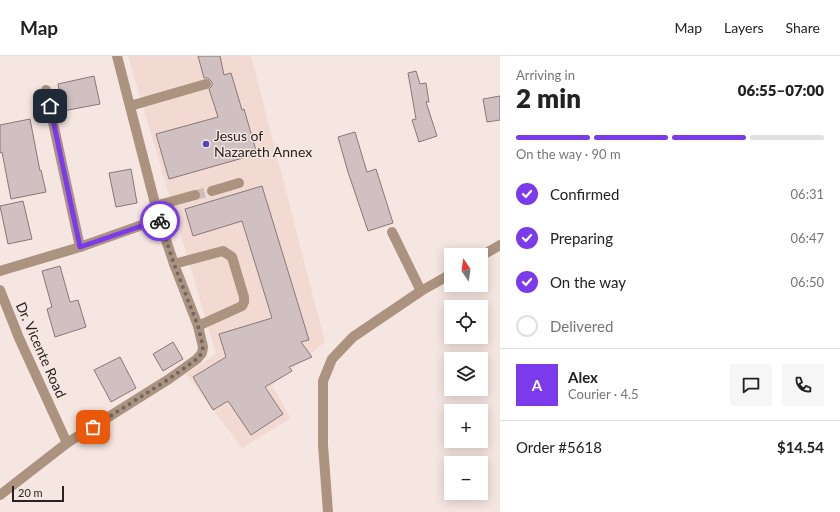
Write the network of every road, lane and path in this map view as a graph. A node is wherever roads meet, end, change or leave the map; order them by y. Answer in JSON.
{"nodes":[{"id":1,"x":117,"y":56,"type":"edge"},
{"id":2,"x":206,"y":84,"type":"dead end"},
{"id":3,"x":46,"y":90,"type":"dead end"},
{"id":4,"x":130,"y":106,"type":"junction"},
{"id":5,"x":239,"y":183,"type":"dead end"},
{"id":6,"x":212,"y":191,"type":"tunnel mouth"},
{"id":7,"x":195,"y":195,"type":"tunnel mouth"},
{"id":8,"x":155,"y":206,"type":"junction"},
{"id":9,"x":159,"y":220,"type":"junction"},
{"id":10,"x":392,"y":232,"type":"dead end"},
{"id":11,"x":500,"y":245,"type":"edge"},
{"id":12,"x":80,"y":247,"type":"junction"},
{"id":13,"x":488,"y":252,"type":"edge"},
{"id":14,"x":174,"y":264,"type":"junction"},
{"id":15,"x":0,"y":271,"type":"edge"},
{"id":16,"x":444,"y":278,"type":"edge"},
{"id":17,"x":0,"y":290,"type":"edge"},
{"id":18,"x":421,"y":291,"type":"junction"},
{"id":19,"x":198,"y":326,"type":"junction"},
{"id":20,"x":67,"y":443,"type":"junction"},
{"id":21,"x":0,"y":496,"type":"edge"},
{"id":22,"x":328,"y":512,"type":"edge"}],
"edges":[{"from":1,"to":4,"type":"street"},
{"from":2,"to":4,"type":"street"},
{"from":3,"to":12,"type":"street"},
{"from":4,"to":8,"type":"street"},
{"from":5,"to":6,"type":"street"},
{"from":7,"to":8,"type":"street"},
{"from":8,"to":9,"type":"street"},
{"from":9,"to":12,"type":"street"},
{"from":9,"to":14,"type":"street"},
{"from":10,"to":18,"type":"street"},
{"from":11,"to":13,"type":"street"},
{"from":12,"to":15,"type":"street"},
{"from":14,"to":19,"type":"street"},
{"from":14,"to":19,"type":"street"},
{"from":16,"to":18,"type":"street"},
{"from":17,"to":20,"type":"street","name":"Dr. Vicente Road"},
{"from":18,"to":22,"type":"street"},
{"from":19,"to":20,"type":"street"},
{"from":20,"to":21,"type":"street"}]}
